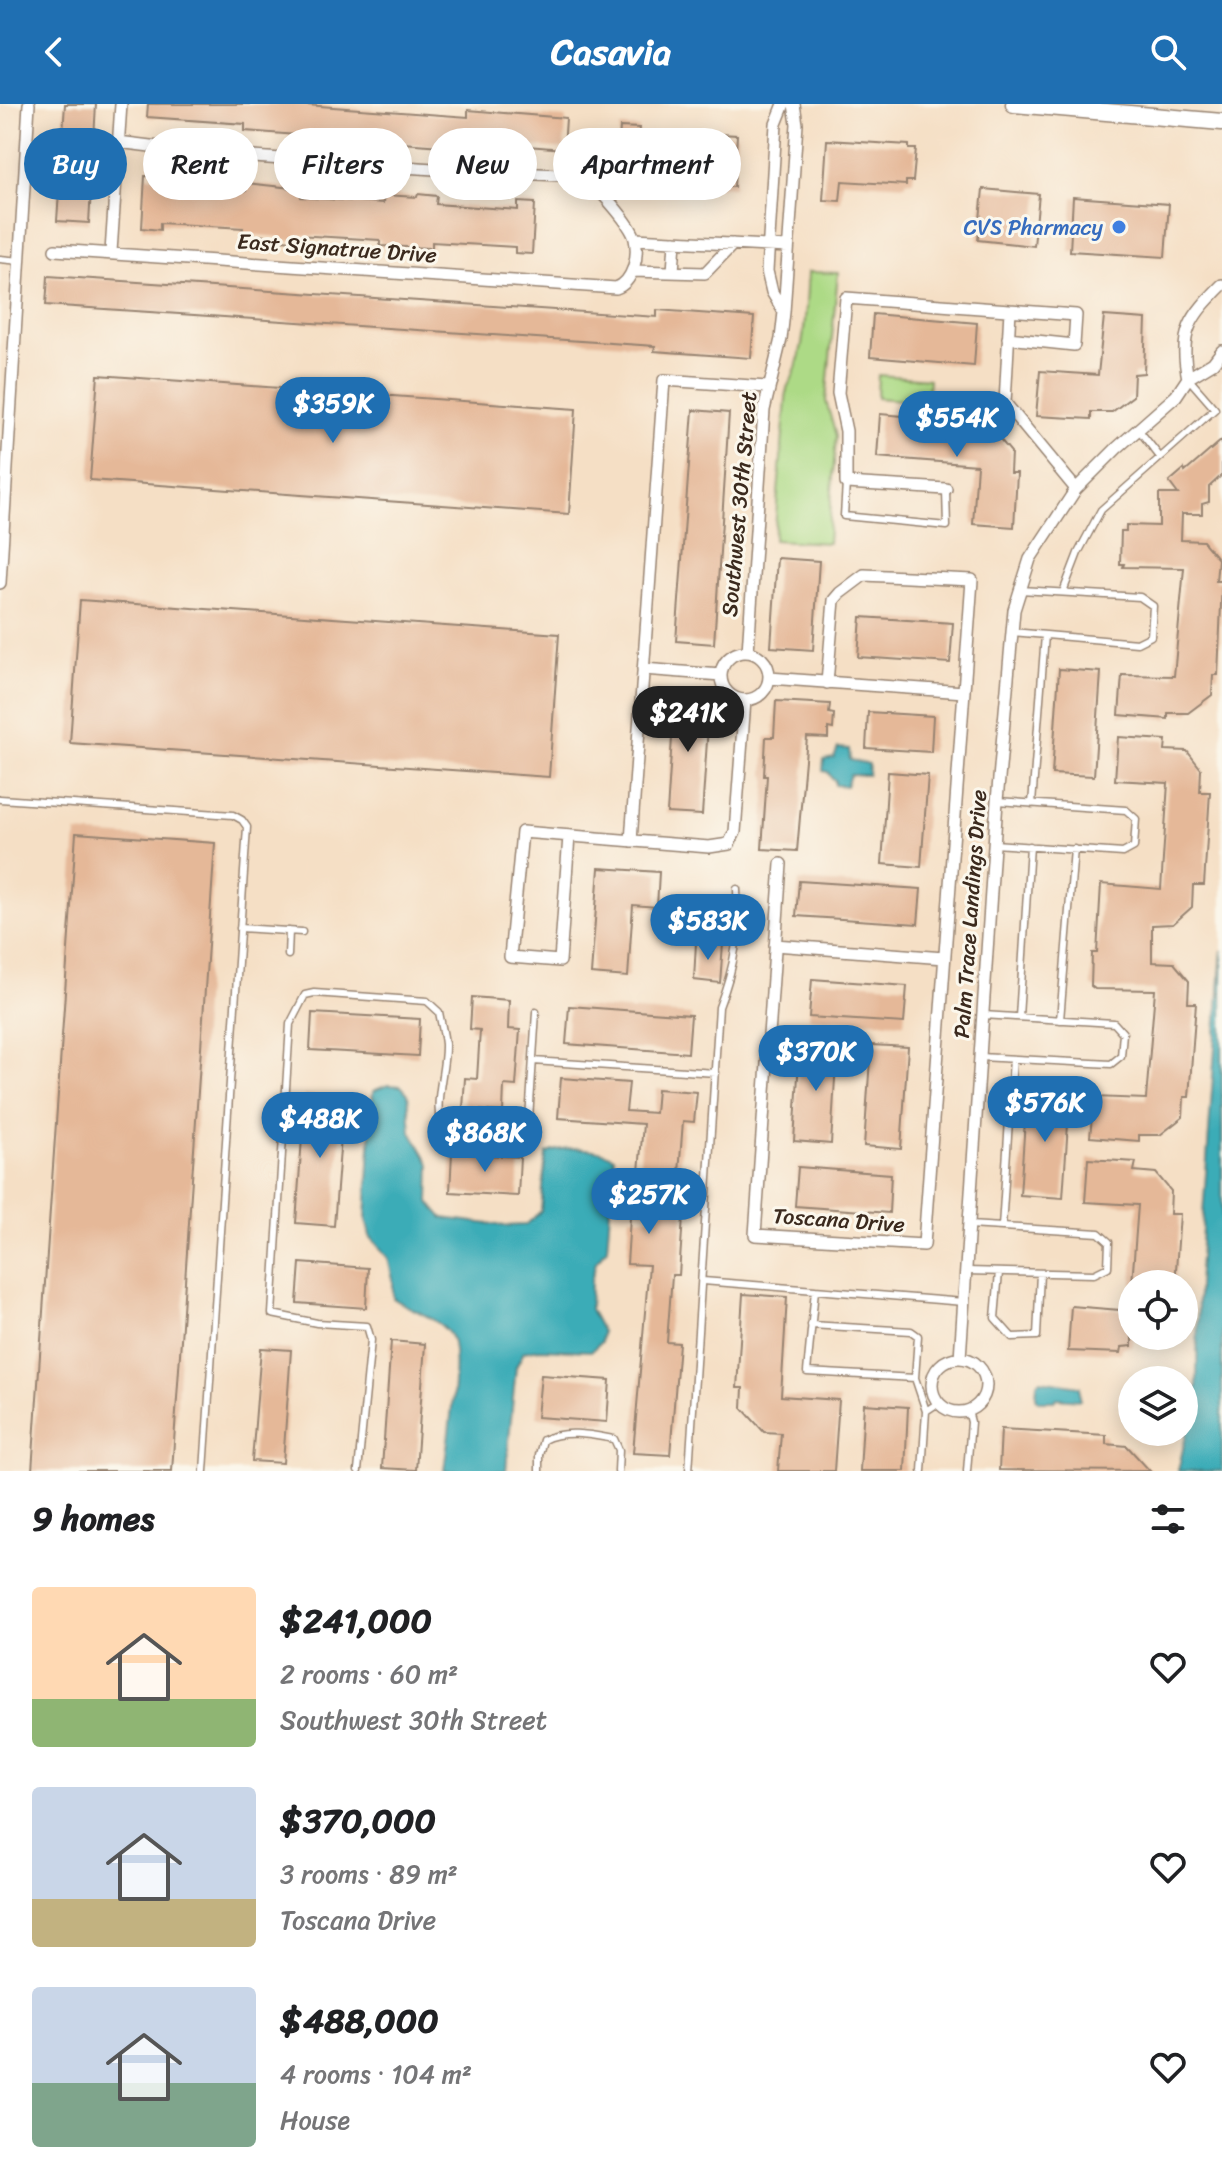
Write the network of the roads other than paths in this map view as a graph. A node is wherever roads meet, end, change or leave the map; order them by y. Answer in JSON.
{"nodes":[{"id":1,"x":29,"y":104,"type":"edge"},
{"id":2,"x":121,"y":104,"type":"edge"},
{"id":3,"x":784,"y":104,"type":"edge"},
{"id":4,"x":794,"y":104,"type":"edge"},
{"id":5,"x":1014,"y":104,"type":"edge"},
{"id":6,"x":1114,"y":108,"type":"edge"},
{"id":7,"x":1222,"y":122,"type":"edge"},
{"id":8,"x":119,"y":128,"type":"edge"},
{"id":9,"x":127,"y":143,"type":"edge"},
{"id":10,"x":114,"y":200,"type":"edge"},
{"id":11,"x":635,"y":239,"type":"junction"},
{"id":12,"x":675,"y":241,"type":"junction"},
{"id":13,"x":733,"y":244,"type":"junction"},
{"id":14,"x":769,"y":246,"type":"junction"},
{"id":15,"x":788,"y":247,"type":"junction"},
{"id":16,"x":55,"y":250,"type":"dead end"},
{"id":17,"x":111,"y":252,"type":"junction"},
{"id":18,"x":0,"y":259,"type":"edge"},
{"id":19,"x":20,"y":261,"type":"junction"},
{"id":20,"x":632,"y":271,"type":"junction"},
{"id":21,"x":673,"y":272,"type":"junction"},
{"id":22,"x":1222,"y":285,"type":"edge"},
{"id":23,"x":1010,"y":310,"type":"junction"},
{"id":24,"x":784,"y":312,"type":"junction"},
{"id":25,"x":1008,"y":338,"type":"junction"},
{"id":26,"x":1222,"y":351,"type":"edge"},
{"id":27,"x":1188,"y":378,"type":"junction"},
{"id":28,"x":767,"y":387,"type":"junction"},
{"id":29,"x":1138,"y":429,"type":"junction"},
{"id":30,"x":1160,"y":457,"type":"junction"},
{"id":31,"x":846,"y":483,"type":"junction"},
{"id":32,"x":946,"y":489,"type":"joint"},
{"id":33,"x":1076,"y":489,"type":"junction"},
{"id":34,"x":0,"y":583,"type":"edge"},
{"id":35,"x":1020,"y":590,"type":"junction"},
{"id":36,"x":1063,"y":592,"type":"junction"},
{"id":37,"x":1012,"y":632,"type":"junction"},
{"id":38,"x":1045,"y":635,"type":"junction"},
{"id":39,"x":748,"y":652,"type":"junction"},
{"id":40,"x":643,"y":669,"type":"junction"},
{"id":41,"x":721,"y":675,"type":"junction"},
{"id":42,"x":769,"y":678,"type":"junction"},
{"id":43,"x":827,"y":683,"type":"junction"},
{"id":44,"x":964,"y":692,"type":"junction"},
{"id":45,"x":745,"y":700,"type":"junction"},
{"id":46,"x":0,"y":799,"type":"edge"},
{"id":47,"x":997,"y":801,"type":"junction"},
{"id":48,"x":1032,"y":804,"type":"junction"},
{"id":49,"x":569,"y":836,"type":"junction"},
{"id":50,"x":631,"y":841,"type":"junction"},
{"id":51,"x":994,"y":844,"type":"junction"},
{"id":52,"x":1030,"y":846,"type":"junction"},
{"id":53,"x":1074,"y":849,"type":"junction"},
{"id":54,"x":781,"y":864,"type":"dead end"},
{"id":55,"x":737,"y":889,"type":"dead end"},
{"id":56,"x":240,"y":928,"type":"junction"},
{"id":57,"x":289,"y":931,"type":"junction"},
{"id":58,"x":302,"y":932,"type":"dead end"},
{"id":59,"x":775,"y":945,"type":"junction"},
{"id":60,"x":288,"y":955,"type":"dead end"},
{"id":61,"x":944,"y":958,"type":"junction"},
{"id":62,"x":536,"y":1012,"type":"dead end"},
{"id":63,"x":983,"y":1015,"type":"junction"},
{"id":64,"x":1019,"y":1017,"type":"junction"},
{"id":65,"x":1060,"y":1020,"type":"junction"},
{"id":66,"x":980,"y":1057,"type":"junction"},
{"id":67,"x":1013,"y":1059,"type":"junction"},
{"id":68,"x":533,"y":1061,"type":"junction"},
{"id":69,"x":716,"y":1073,"type":"junction"},
{"id":70,"x":969,"y":1225,"type":"junction"},
{"id":71,"x":1002,"y":1227,"type":"junction"},
{"id":72,"x":966,"y":1271,"type":"junction"},
{"id":73,"x":999,"y":1272,"type":"junction"},
{"id":74,"x":1040,"y":1273,"type":"junction"},
{"id":75,"x":703,"y":1281,"type":"junction"},
{"id":76,"x":815,"y":1290,"type":"junction"},
{"id":77,"x":964,"y":1302,"type":"junction"},
{"id":78,"x":811,"y":1325,"type":"junction"},
{"id":79,"x":960,"y":1358,"type":"junction"},
{"id":80,"x":915,"y":1378,"type":"junction"},
{"id":81,"x":938,"y":1403,"type":"junction"},
{"id":82,"x":926,"y":1411,"type":"junction"},
{"id":83,"x":968,"y":1411,"type":"junction"},
{"id":84,"x":204,"y":1471,"type":"edge"},
{"id":85,"x":358,"y":1471,"type":"edge"},
{"id":86,"x":539,"y":1471,"type":"edge"},
{"id":87,"x":618,"y":1471,"type":"edge"},
{"id":88,"x":689,"y":1471,"type":"edge"},
{"id":89,"x":922,"y":1471,"type":"edge"},
{"id":90,"x":967,"y":1471,"type":"edge"}],
"edges":[{"from":1,"to":19,"type":"street"},
{"from":2,"to":8,"type":"street"},
{"from":3,"to":14,"type":"street"},
{"from":4,"to":15,"type":"street","name":"Southwest 30th Street"},
{"from":5,"to":6,"type":"main road"},
{"from":6,"to":7,"type":"main road"},
{"from":9,"to":11,"type":"street"},
{"from":10,"to":17,"type":"street"},
{"from":11,"to":12,"type":"street"},
{"from":11,"to":20,"type":"street"},
{"from":12,"to":13,"type":"street"},
{"from":12,"to":21,"type":"street"},
{"from":13,"to":14,"type":"street"},
{"from":13,"to":21,"type":"street"},
{"from":14,"to":15,"type":"street"},
{"from":14,"to":24,"type":"street"},
{"from":15,"to":24,"type":"street","name":"Southwest 30th Street"},
{"from":16,"to":17,"type":"street","name":"East Signatrue Drive"},
{"from":17,"to":20,"type":"street","name":"East Signatrue Drive"},
{"from":18,"to":19,"type":"lane"},
{"from":19,"to":34,"type":"street"},
{"from":20,"to":21,"type":"street"},
{"from":22,"to":27,"type":"street"},
{"from":23,"to":25,"type":"street"},
{"from":23,"to":25,"type":"street"},
{"from":23,"to":31,"type":"street"},
{"from":24,"to":28,"type":"street","name":"Southwest 30th Street"},
{"from":25,"to":33,"type":"street"},
{"from":26,"to":27,"type":"street","name":"Palm Trace Landings Drive"},
{"from":27,"to":29,"type":"street","name":"Palm Trace Landings Drive"},
{"from":27,"to":30,"type":"lane"},
{"from":28,"to":39,"type":"street","name":"Southwest 30th Street"},
{"from":28,"to":40,"type":"street"},
{"from":29,"to":30,"type":"lane"},
{"from":29,"to":33,"type":"street","name":"Palm Trace Landings Drive"},
{"from":30,"to":36,"type":"lane"},
{"from":31,"to":32,"type":"street"},
{"from":31,"to":32,"type":"lane"},
{"from":33,"to":35,"type":"street","name":"Palm Trace Landings Drive"},
{"from":35,"to":36,"type":"lane"},
{"from":35,"to":37,"type":"street","name":"Palm Trace Landings Drive"},
{"from":36,"to":38,"type":"lane"},
{"from":37,"to":38,"type":"lane"},
{"from":37,"to":47,"type":"street","name":"Palm Trace Landings Drive"},
{"from":38,"to":48,"type":"lane"},
{"from":39,"to":41,"type":"street"},
{"from":39,"to":42,"type":"street"},
{"from":40,"to":41,"type":"street"},
{"from":40,"to":50,"type":"street"},
{"from":41,"to":45,"type":"street"},
{"from":42,"to":43,"type":"street"},
{"from":42,"to":45,"type":"street"},
{"from":43,"to":44,"type":"street"},
{"from":43,"to":44,"type":"street","name":"Toscana Drive"},
{"from":44,"to":61,"type":"street","name":"Toscana Drive"},
{"from":45,"to":50,"type":"street"},
{"from":46,"to":56,"type":"lane"},
{"from":47,"to":48,"type":"lane"},
{"from":47,"to":51,"type":"street","name":"Palm Trace Landings Drive"},
{"from":48,"to":53,"type":"lane"},
{"from":49,"to":49,"type":"street"},
{"from":49,"to":50,"type":"street"},
{"from":51,"to":52,"type":"lane"},
{"from":51,"to":63,"type":"street","name":"Palm Trace Landings Drive"},
{"from":52,"to":53,"type":"lane"},
{"from":52,"to":64,"type":"lane"},
{"from":53,"to":65,"type":"lane"},
{"from":54,"to":59,"type":"street","name":"Toscana Drive"},
{"from":55,"to":69,"type":"lane"},
{"from":56,"to":57,"type":"lane"},
{"from":56,"to":84,"type":"lane"},
{"from":57,"to":58,"type":"lane"},
{"from":57,"to":60,"type":"lane"},
{"from":59,"to":61,"type":"street"},
{"from":59,"to":61,"type":"street","name":"Toscana Drive"},
{"from":62,"to":68,"type":"lane"},
{"from":63,"to":64,"type":"lane"},
{"from":63,"to":66,"type":"street","name":"Palm Trace Landings Drive"},
{"from":64,"to":65,"type":"lane"},
{"from":65,"to":67,"type":"lane"},
{"from":66,"to":67,"type":"lane"},
{"from":66,"to":70,"type":"street","name":"Palm Trace Landings Drive"},
{"from":67,"to":71,"type":"lane"},
{"from":68,"to":69,"type":"lane"},
{"from":68,"to":85,"type":"lane"},
{"from":69,"to":75,"type":"lane"},
{"from":70,"to":71,"type":"lane"},
{"from":70,"to":72,"type":"street","name":"Palm Trace Landings Drive"},
{"from":71,"to":74,"type":"lane"},
{"from":72,"to":73,"type":"lane"},
{"from":72,"to":77,"type":"street","name":"Palm Trace Landings Drive"},
{"from":73,"to":74,"type":"lane"},
{"from":73,"to":74,"type":"lane"},
{"from":75,"to":76,"type":"lane"},
{"from":75,"to":88,"type":"lane"},
{"from":76,"to":77,"type":"lane"},
{"from":76,"to":78,"type":"lane"},
{"from":77,"to":79,"type":"street","name":"Palm Trace Landings Drive"},
{"from":78,"to":80,"type":"lane"},
{"from":78,"to":80,"type":"lane"},
{"from":79,"to":81,"type":"street"},
{"from":79,"to":83,"type":"street"},
{"from":80,"to":82,"type":"lane"},
{"from":81,"to":82,"type":"lane"},
{"from":81,"to":83,"type":"street"},
{"from":82,"to":89,"type":"lane"},
{"from":83,"to":90,"type":"lane"},
{"from":86,"to":87,"type":"lane"}]}
